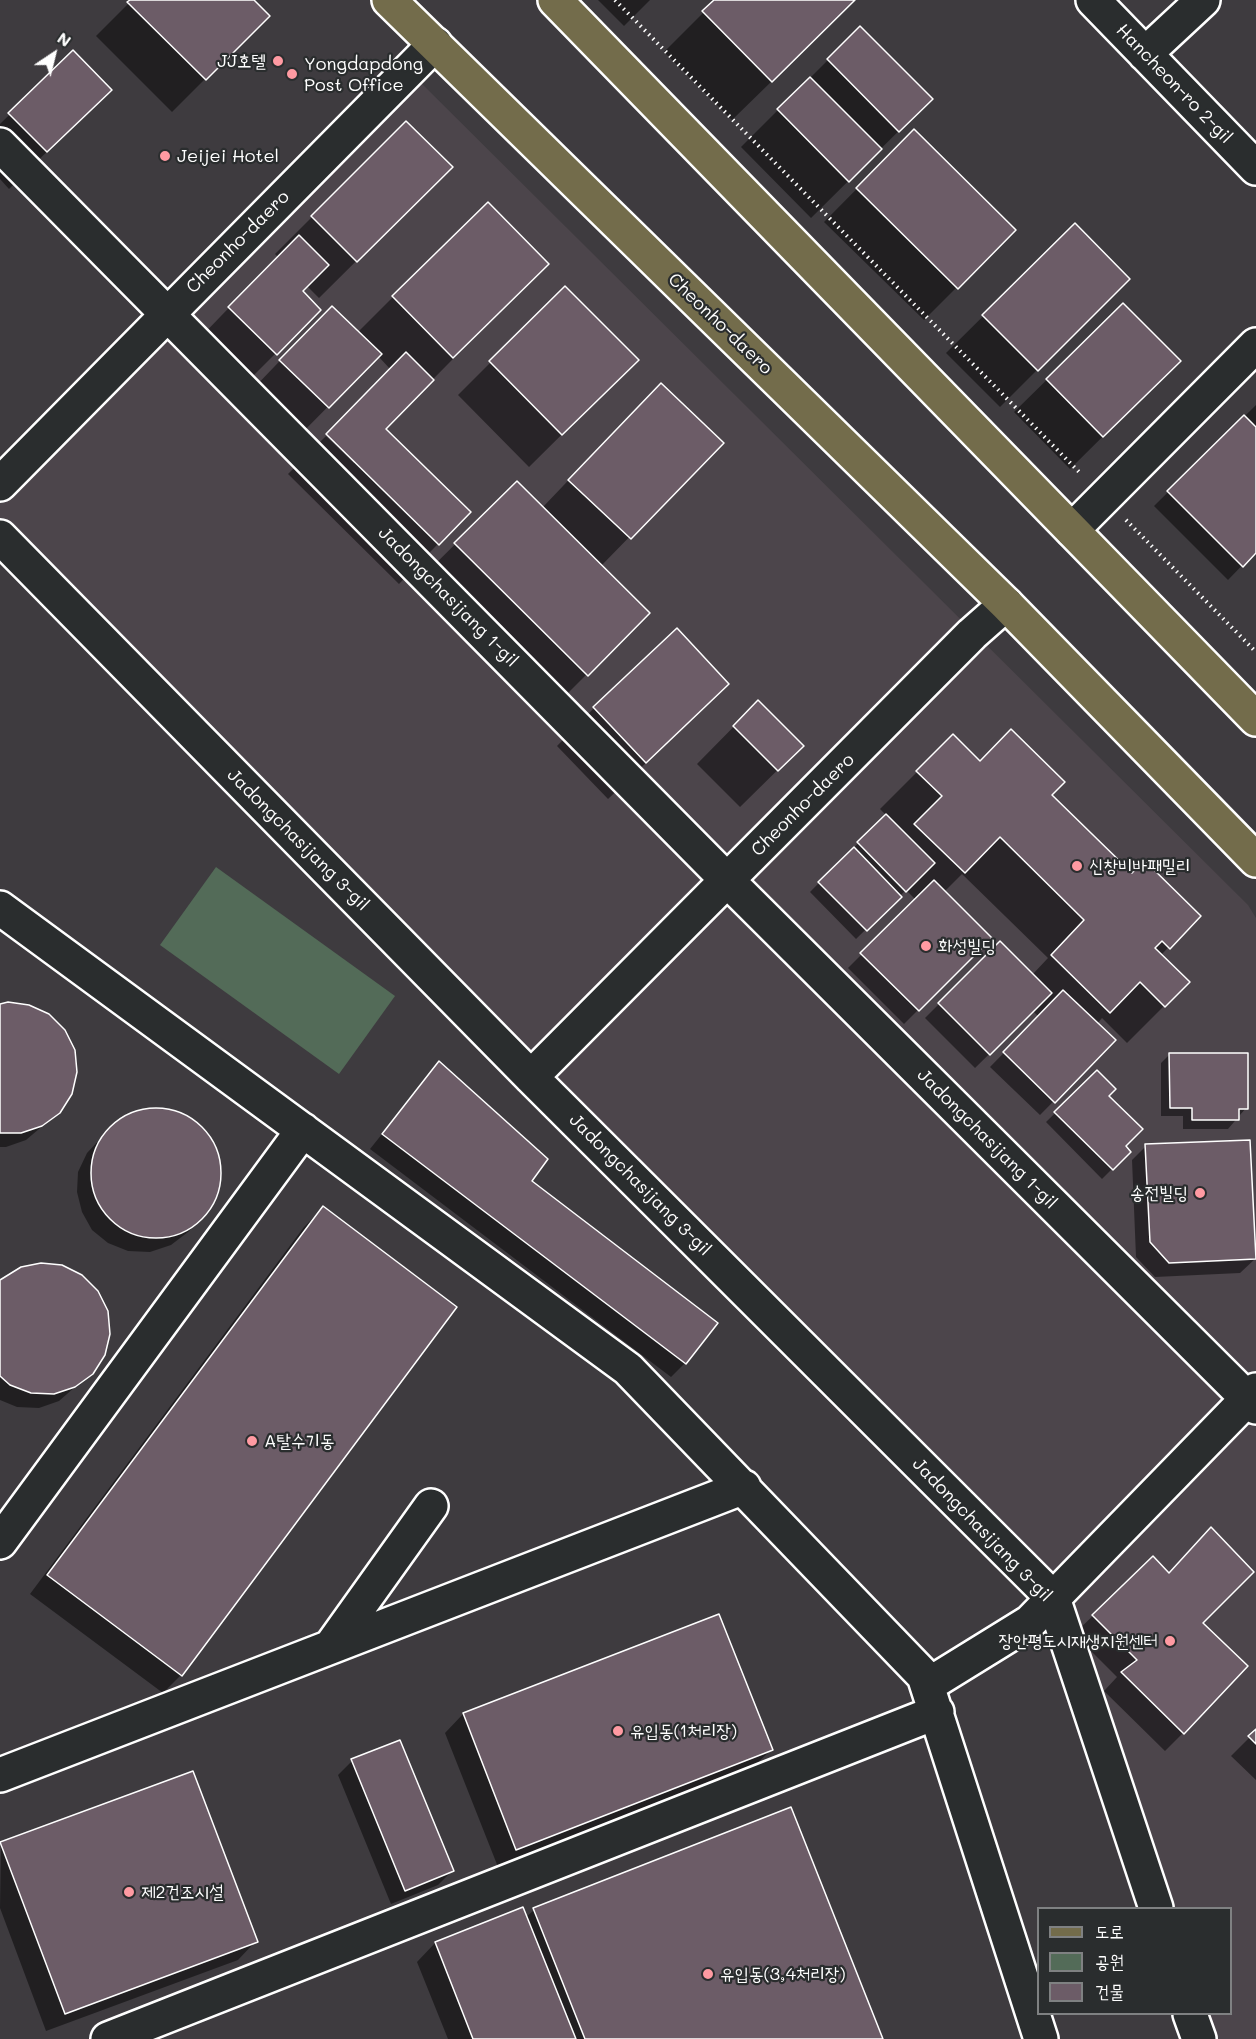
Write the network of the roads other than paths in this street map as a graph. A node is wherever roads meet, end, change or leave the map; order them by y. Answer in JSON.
{"nodes":[{"id":1,"x":389,"y":0,"type":"edge"},
{"id":2,"x":555,"y":0,"type":"edge"},
{"id":3,"x":1093,"y":0,"type":"edge"},
{"id":4,"x":1203,"y":0,"type":"edge"},
{"id":5,"x":435,"y":44,"type":"junction"},
{"id":6,"x":1145,"y":54,"type":"junction"},
{"id":7,"x":0,"y":145,"type":"edge"},
{"id":8,"x":1256,"y":168,"type":"edge"},
{"id":9,"x":168,"y":313,"type":"junction"},
{"id":10,"x":1256,"y":345,"type":"edge"},
{"id":11,"x":0,"y":484,"type":"edge"},
{"id":12,"x":1072,"y":530,"type":"junction"},
{"id":13,"x":0,"y":537,"type":"edge"},
{"id":14,"x":1006,"y":604,"type":"junction"},
{"id":15,"x":1256,"y":719,"type":"edge"},
{"id":16,"x":1256,"y":860,"type":"edge"},
{"id":17,"x":728,"y":881,"type":"junction"},
{"id":18,"x":2,"y":915,"type":"edge"},
{"id":19,"x":531,"y":1077,"type":"junction"},
{"id":20,"x":303,"y":1130,"type":"junction"},
{"id":21,"x":1254,"y":1393,"type":"edge"},
{"id":22,"x":744,"y":1487,"type":"junction"},
{"id":23,"x":430,"y":1506,"type":"dead end"},
{"id":24,"x":0,"y":1542,"type":"edge"},
{"id":25,"x":1053,"y":1598,"type":"junction"},
{"id":26,"x":331,"y":1646,"type":"junction"},
{"id":27,"x":933,"y":1698,"type":"junction"},
{"id":28,"x":0,"y":1775,"type":"edge"},
{"id":29,"x":1156,"y":1907,"type":"edge"},
{"id":30,"x":1191,"y":2015,"type":"edge"},
{"id":31,"x":108,"y":2039,"type":"edge"},
{"id":32,"x":1041,"y":2039,"type":"edge"},
{"id":33,"x":1199,"y":2039,"type":"edge"}],
"edges":[{"from":1,"to":5,"type":"main road","name":"Cheonho-daero"},
{"from":2,"to":12,"type":"main road"},
{"from":3,"to":6,"type":"street","name":"Hancheon-ro 2-gil"},
{"from":4,"to":6,"type":"street"},
{"from":5,"to":9,"type":"street","name":"Cheonho-daero"},
{"from":5,"to":14,"type":"main road","name":"Cheonho-daero"},
{"from":6,"to":8,"type":"street","name":"Hancheon-ro 2-gil"},
{"from":7,"to":9,"type":"street","name":"Jadongchasijang 1-gil"},
{"from":9,"to":11,"type":"street"},
{"from":9,"to":17,"type":"street","name":"Jadongchasijang 1-gil"},
{"from":10,"to":12,"type":"street"},
{"from":12,"to":15,"type":"main road"},
{"from":13,"to":19,"type":"street","name":"Jadongchasijang 3-gil"},
{"from":14,"to":16,"type":"main road","name":"Cheonho-daero"},
{"from":14,"to":17,"type":"street","name":"Cheonho-daero"},
{"from":17,"to":19,"type":"street"},
{"from":17,"to":21,"type":"street","name":"Jadongchasijang 1-gil"},
{"from":18,"to":20,"type":"street"},
{"from":19,"to":25,"type":"street","name":"Jadongchasijang 3-gil"},
{"from":20,"to":22,"type":"street"},
{"from":20,"to":24,"type":"street"},
{"from":21,"to":25,"type":"street","name":"Jadongchasijang 1-gil"},
{"from":22,"to":26,"type":"street"},
{"from":22,"to":27,"type":"street"},
{"from":23,"to":26,"type":"street"},
{"from":25,"to":27,"type":"street","name":"Jadongchasijang 1-gil"},
{"from":25,"to":29,"type":"street","name":"Jadongchasijang 3-gil"},
{"from":26,"to":28,"type":"street"},
{"from":27,"to":31,"type":"street","name":"Jadongchasijang 1-gil"},
{"from":27,"to":32,"type":"street"},
{"from":30,"to":33,"type":"street"}]}
